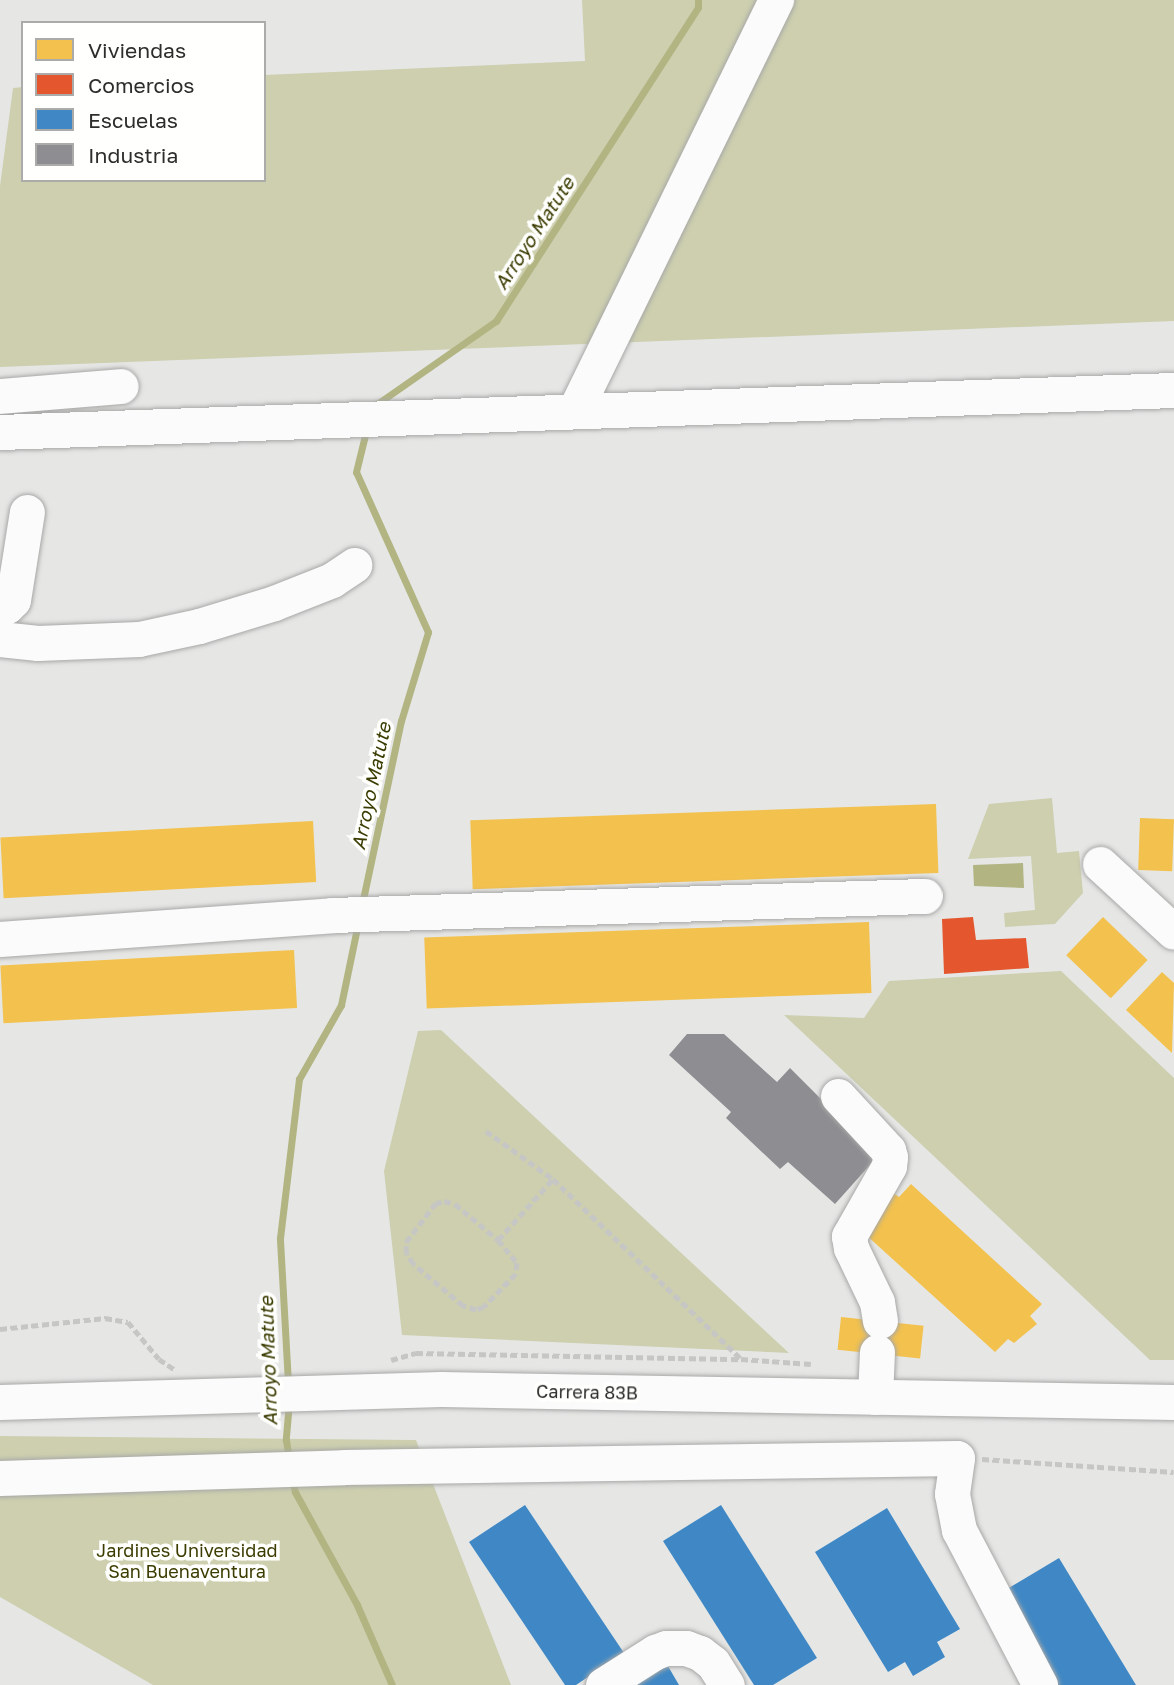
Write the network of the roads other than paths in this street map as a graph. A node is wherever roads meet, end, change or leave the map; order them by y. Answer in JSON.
{"nodes":[{"id":1,"x":776,"y":0,"type":"edge"},
{"id":2,"x":121,"y":386,"type":"dead end"},
{"id":3,"x":1174,"y":390,"type":"edge"},
{"id":4,"x":0,"y":396,"type":"edge"},
{"id":5,"x":575,"y":410,"type":"junction"},
{"id":6,"x":0,"y":432,"type":"edge"},
{"id":7,"x":27,"y":512,"type":"dead end"},
{"id":8,"x":354,"y":565,"type":"dead end"},
{"id":9,"x":0,"y":607,"type":"edge"},
{"id":10,"x":0,"y":639,"type":"edge"},
{"id":11,"x":1100,"y":864,"type":"dead end"},
{"id":12,"x":925,"y":896,"type":"dead end"},
{"id":13,"x":1174,"y":932,"type":"edge"},
{"id":14,"x":0,"y":939,"type":"edge"},
{"id":15,"x":838,"y":1096,"type":"dead end"},
{"id":16,"x":875,"y":1397,"type":"junction"},
{"id":17,"x":0,"y":1402,"type":"edge"},
{"id":18,"x":1174,"y":1402,"type":"edge"},
{"id":19,"x":0,"y":1478,"type":"edge"},
{"id":20,"x":603,"y":1685,"type":"edge"},
{"id":21,"x":727,"y":1685,"type":"edge"},
{"id":22,"x":1040,"y":1685,"type":"edge"}],
"edges":[{"from":1,"to":5,"type":"street"},
{"from":2,"to":4,"type":"street"},
{"from":3,"to":5,"type":"street"},
{"from":5,"to":6,"type":"street"},
{"from":7,"to":9,"type":"street"},
{"from":8,"to":10,"type":"street"},
{"from":11,"to":13,"type":"street"},
{"from":12,"to":14,"type":"street"},
{"from":15,"to":16,"type":"street"},
{"from":16,"to":17,"type":"street","name":"Carrera 83B"},
{"from":16,"to":18,"type":"street","name":"Carrera 83B"},
{"from":19,"to":22,"type":"street"},
{"from":20,"to":21,"type":"street"}]}
